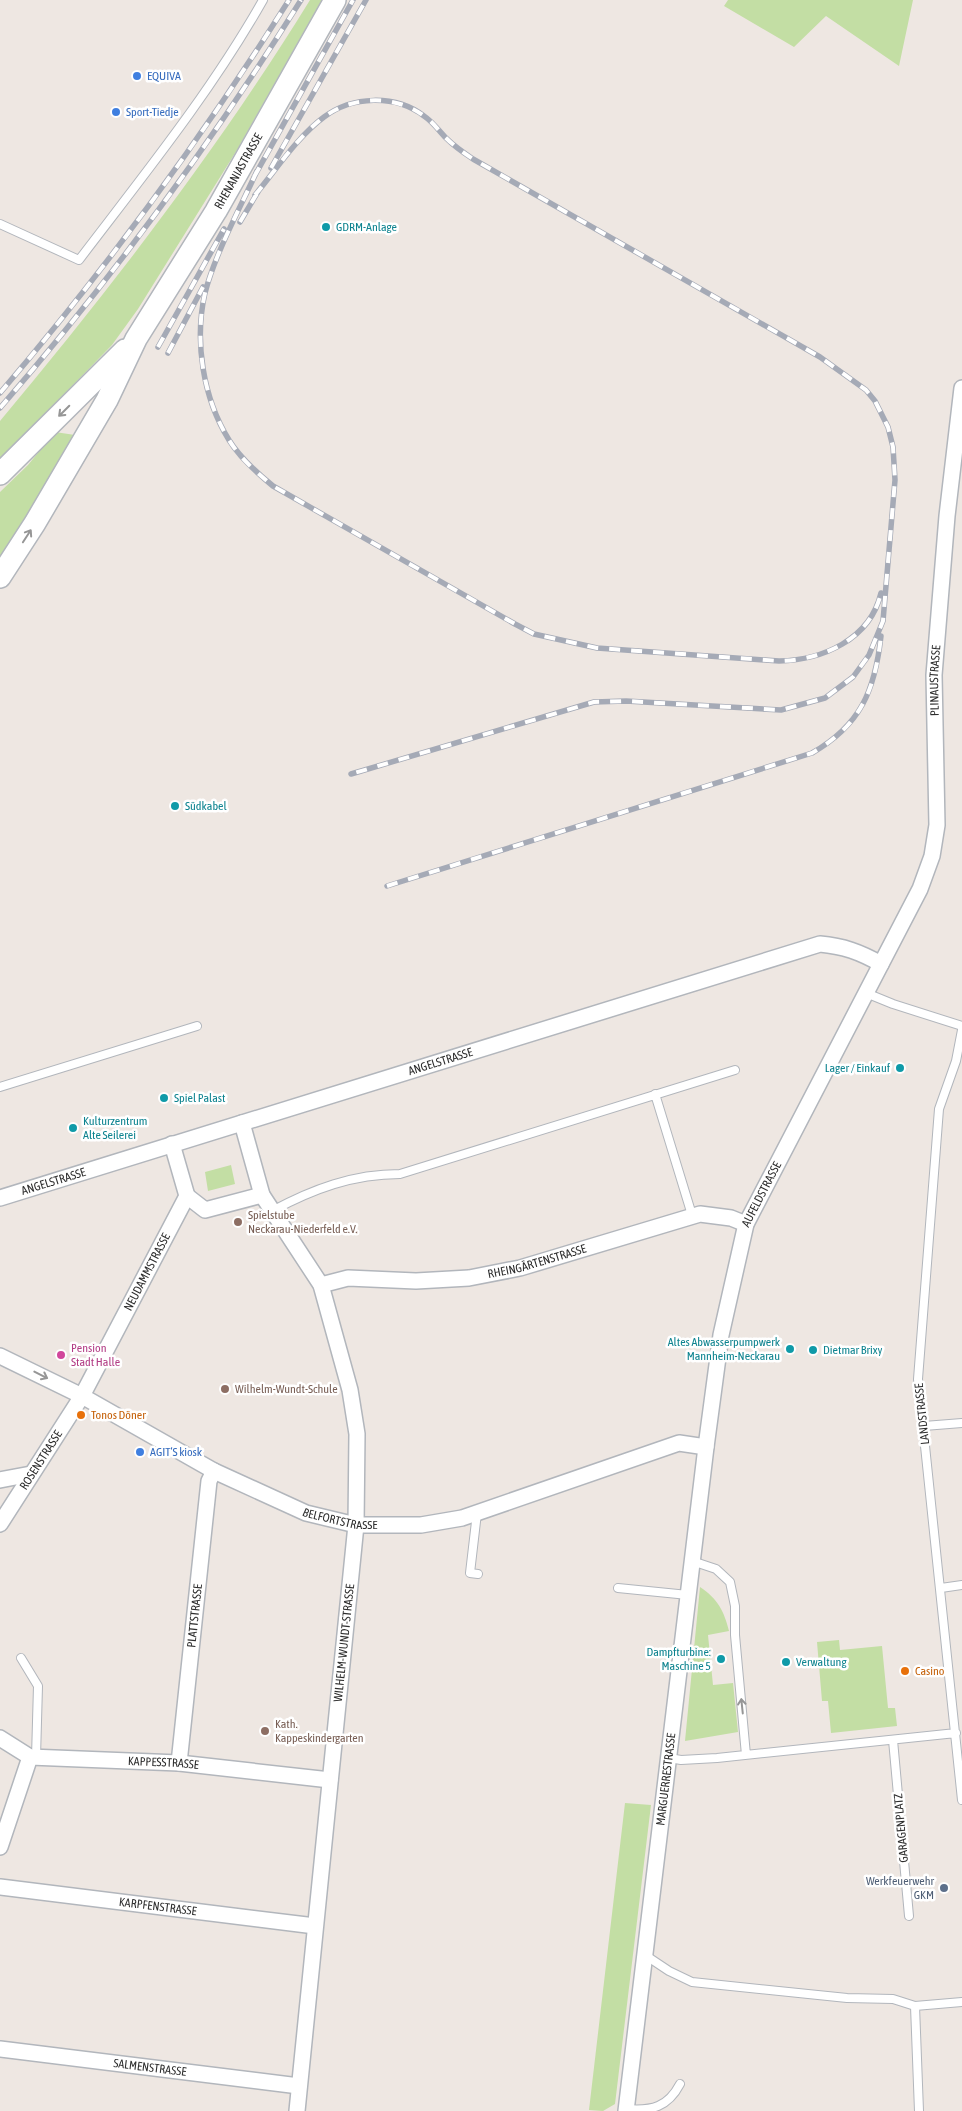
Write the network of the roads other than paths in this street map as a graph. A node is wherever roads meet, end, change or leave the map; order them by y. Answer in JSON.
{"nodes":[{"id":1,"x":264,"y":0,"type":"edge"},
{"id":2,"x":335,"y":0,"type":"edge"},
{"id":3,"x":0,"y":224,"type":"edge"},
{"id":4,"x":136,"y":339,"type":"junction"},
{"id":5,"x":89,"y":386,"type":"junction"},
{"id":6,"x":962,"y":388,"type":"edge"},
{"id":7,"x":107,"y":400,"type":"junction"},
{"id":8,"x":0,"y":474,"type":"edge"},
{"id":9,"x":0,"y":576,"type":"edge"},
{"id":10,"x":881,"y":964,"type":"junction"},
{"id":11,"x":866,"y":993,"type":"junction"},
{"id":12,"x":197,"y":1026,"type":"dead end"},
{"id":13,"x":962,"y":1026,"type":"edge"},
{"id":14,"x":962,"y":1030,"type":"edge"},
{"id":15,"x":735,"y":1070,"type":"dead end"},
{"id":16,"x":0,"y":1087,"type":"edge"},
{"id":17,"x":655,"y":1094,"type":"junction"},
{"id":18,"x":242,"y":1124,"type":"junction"},
{"id":19,"x":172,"y":1144,"type":"junction"},
{"id":20,"x":262,"y":1195,"type":"junction"},
{"id":21,"x":187,"y":1196,"type":"junction"},
{"id":22,"x":0,"y":1198,"type":"edge"},
{"id":23,"x":272,"y":1211,"type":"junction"},
{"id":24,"x":692,"y":1215,"type":"junction"},
{"id":25,"x":746,"y":1224,"type":"junction"},
{"id":26,"x":321,"y":1285,"type":"junction"},
{"id":27,"x":0,"y":1356,"type":"edge"},
{"id":28,"x":82,"y":1396,"type":"junction"},
{"id":29,"x":962,"y":1424,"type":"edge"},
{"id":30,"x":924,"y":1426,"type":"junction"},
{"id":31,"x":706,"y":1447,"type":"junction"},
{"id":32,"x":214,"y":1471,"type":"junction"},
{"id":33,"x":31,"y":1474,"type":"junction"},
{"id":34,"x":0,"y":1480,"type":"edge"},
{"id":35,"x":477,"y":1513,"type":"junction"},
{"id":36,"x":0,"y":1524,"type":"edge"},
{"id":37,"x":356,"y":1525,"type":"junction"},
{"id":38,"x":692,"y":1562,"type":"junction"},
{"id":39,"x":478,"y":1574,"type":"dead end"},
{"id":40,"x":962,"y":1586,"type":"edge"},
{"id":41,"x":618,"y":1588,"type":"dead end"},
{"id":42,"x":941,"y":1588,"type":"junction"},
{"id":43,"x":688,"y":1596,"type":"junction"},
{"id":44,"x":21,"y":1658,"type":"dead end"},
{"id":45,"x":956,"y":1733,"type":"junction"},
{"id":46,"x":0,"y":1738,"type":"edge"},
{"id":47,"x":893,"y":1740,"type":"junction"},
{"id":48,"x":746,"y":1755,"type":"junction"},
{"id":49,"x":33,"y":1757,"type":"junction"},
{"id":50,"x":669,"y":1758,"type":"junction"},
{"id":51,"x":179,"y":1763,"type":"junction"},
{"id":52,"x":330,"y":1780,"type":"junction"},
{"id":53,"x":962,"y":1800,"type":"edge"},
{"id":54,"x":0,"y":1848,"type":"edge"},
{"id":55,"x":0,"y":1887,"type":"edge"},
{"id":56,"x":909,"y":1916,"type":"dead end"},
{"id":57,"x":315,"y":1926,"type":"junction"},
{"id":58,"x":645,"y":1955,"type":"junction"},
{"id":59,"x":962,"y":2002,"type":"edge"},
{"id":60,"x":915,"y":2006,"type":"junction"},
{"id":61,"x":0,"y":2049,"type":"edge"},
{"id":62,"x":680,"y":2084,"type":"dead end"},
{"id":63,"x":300,"y":2086,"type":"junction"},
{"id":64,"x":626,"y":2110,"type":"edge"},
{"id":65,"x":297,"y":2111,"type":"edge"},
{"id":66,"x":919,"y":2111,"type":"edge"}],
"edges":[{"from":1,"to":3,"type":"lane"},
{"from":2,"to":4,"type":"street","name":"RHENANIASTRASSE"},
{"from":4,"to":5,"type":"street","name":"RHENANIASTRASSE"},
{"from":4,"to":7,"type":"street","name":"RHENANIASTRASSE"},
{"from":5,"to":7,"type":"street"},
{"from":5,"to":8,"type":"street","name":"RHENANIASTRASSE","one_way":true},
{"from":6,"to":10,"type":"street","name":"PLINAUSTRASSE"},
{"from":9,"to":7,"type":"street","name":"RHENANIASTRASSE","one_way":true},
{"from":10,"to":11,"type":"street","name":"AUFELDSTRASSE"},
{"from":10,"to":18,"type":"street","name":"ANGELSTRASSE"},
{"from":11,"to":13,"type":"lane"},
{"from":11,"to":25,"type":"street","name":"AUFELDSTRASSE"},
{"from":12,"to":16,"type":"lane"},
{"from":14,"to":30,"type":"lane","name":"LANDSTRASSE"},
{"from":15,"to":17,"type":"lane"},
{"from":17,"to":23,"type":"lane"},
{"from":17,"to":24,"type":"lane"},
{"from":18,"to":19,"type":"street","name":"ANGELSTRASSE"},
{"from":18,"to":20,"type":"street","name":"WILHELM-WUNDT-STRASSE"},
{"from":19,"to":21,"type":"street"},
{"from":19,"to":22,"type":"street","name":"ANGELSTRASSE"},
{"from":20,"to":21,"type":"street"},
{"from":20,"to":23,"type":"street","name":"WILHELM-WUNDT-STRASSE"},
{"from":21,"to":28,"type":"street","name":"NEUDAMMSTRASSE"},
{"from":23,"to":26,"type":"street","name":"WILHELM-WUNDT-STRASSE"},
{"from":24,"to":25,"type":"street","name":"RHEINGÄRTENSTRASSE"},
{"from":24,"to":26,"type":"street","name":"RHEINGÄRTENSTRASSE"},
{"from":25,"to":31,"type":"street","name":"AUFELDSTRASSE"},
{"from":26,"to":37,"type":"street","name":"WILHELM-WUNDT-STRASSE"},
{"from":27,"to":28,"type":"street","name":"BELFORTSTRASSE","one_way":true},
{"from":28,"to":32,"type":"street","name":"BELFORTSTRASSE"},
{"from":28,"to":33,"type":"street","name":"ROSENSTRASSE"},
{"from":29,"to":30,"type":"lane"},
{"from":30,"to":42,"type":"lane","name":"LANDSTRASSE"},
{"from":31,"to":35,"type":"street","name":"BELFORTSTRASSE"},
{"from":31,"to":38,"type":"street","name":"MARGUERRESTRASSE"},
{"from":32,"to":37,"type":"street","name":"BELFORTSTRASSE"},
{"from":32,"to":51,"type":"street","name":"PLATTSTRASSE"},
{"from":33,"to":34,"type":"street"},
{"from":33,"to":36,"type":"street","name":"ROSENSTRASSE"},
{"from":35,"to":37,"type":"street","name":"BELFORTSTRASSE"},
{"from":35,"to":39,"type":"lane"},
{"from":37,"to":52,"type":"street","name":"WILHELM-WUNDT-STRASSE"},
{"from":38,"to":43,"type":"street","name":"MARGUERRESTRASSE"},
{"from":48,"to":38,"type":"lane","one_way":true},
{"from":40,"to":42,"type":"lane"},
{"from":41,"to":43,"type":"lane"},
{"from":42,"to":45,"type":"lane","name":"LANDSTRASSE"},
{"from":43,"to":50,"type":"street","name":"MARGUERRESTRASSE"},
{"from":44,"to":49,"type":"lane"},
{"from":45,"to":47,"type":"lane"},
{"from":45,"to":53,"type":"lane","name":"LANDSTRASSE"},
{"from":46,"to":49,"type":"street","name":"KAPPESSTRASSE"},
{"from":47,"to":48,"type":"lane"},
{"from":47,"to":56,"type":"lane","name":"GARAGENPLATZ"},
{"from":48,"to":50,"type":"lane"},
{"from":49,"to":51,"type":"street","name":"KAPPESSTRASSE"},
{"from":49,"to":54,"type":"street"},
{"from":50,"to":58,"type":"street","name":"MARGUERRESTRASSE"},
{"from":51,"to":52,"type":"street","name":"KAPPESSTRASSE"},
{"from":52,"to":57,"type":"street","name":"WILHELM-WUNDT-STRASSE"},
{"from":55,"to":57,"type":"street","name":"KARPFENSTRASSE"},
{"from":57,"to":63,"type":"street","name":"WILHELM-WUNDT-STRASSE"},
{"from":58,"to":60,"type":"lane"},
{"from":58,"to":64,"type":"street","name":"MARGUERRESTRASSE"},
{"from":59,"to":60,"type":"lane"},
{"from":60,"to":66,"type":"lane"},
{"from":61,"to":63,"type":"street","name":"SALMENSTRASSE"},
{"from":62,"to":64,"type":"lane"},
{"from":63,"to":65,"type":"street","name":"WILHELM-WUNDT-STRASSE"}]}
